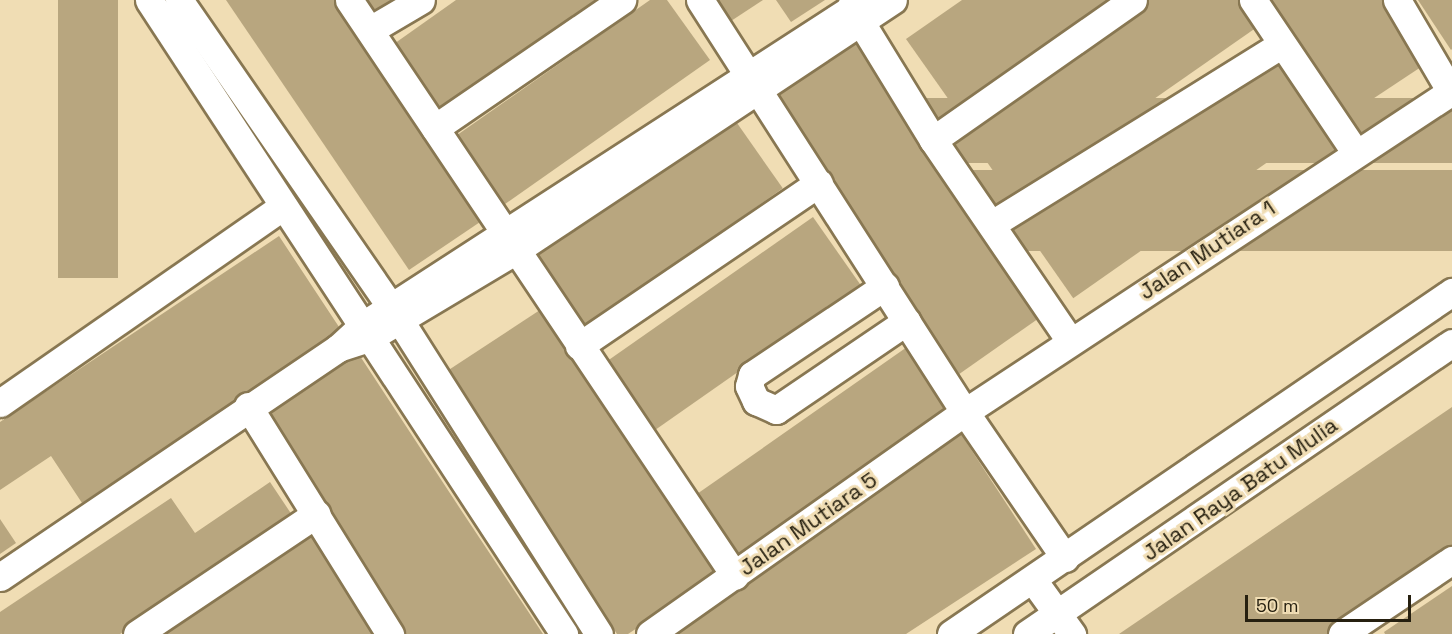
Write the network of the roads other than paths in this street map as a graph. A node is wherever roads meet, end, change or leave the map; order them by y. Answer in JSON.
{"nodes":[{"id":1,"x":149,"y":0,"type":"edge"},
{"id":2,"x":179,"y":0,"type":"edge"},
{"id":3,"x":349,"y":0,"type":"edge"},
{"id":4,"x":421,"y":0,"type":"edge"},
{"id":5,"x":622,"y":0,"type":"edge"},
{"id":6,"x":700,"y":0,"type":"edge"},
{"id":7,"x":893,"y":0,"type":"edge"},
{"id":8,"x":1133,"y":0,"type":"edge"},
{"id":9,"x":1253,"y":0,"type":"edge"},
{"id":10,"x":1397,"y":0,"type":"edge"},
{"id":11,"x":857,"y":7,"type":"edge"},
{"id":12,"x":370,"y":30,"type":"junction"},
{"id":13,"x":1281,"y":45,"type":"junction"},
{"id":14,"x":754,"y":83,"type":"junction"},
{"id":15,"x":1452,"y":91,"type":"edge"},
{"id":16,"x":435,"y":129,"type":"junction"},
{"id":17,"x":933,"y":140,"type":"junction"},
{"id":18,"x":1355,"y":152,"type":"junction"},
{"id":19,"x":819,"y":183,"type":"junction"},
{"id":20,"x":283,"y":206,"type":"junction"},
{"id":21,"x":992,"y":224,"type":"junction"},
{"id":22,"x":512,"y":241,"type":"junction"},
{"id":23,"x":885,"y":286,"type":"junction"},
{"id":24,"x":1452,"y":292,"type":"edge"},
{"id":25,"x":395,"y":313,"type":"junction"},
{"id":26,"x":908,"y":321,"type":"junction"},
{"id":27,"x":367,"y":331,"type":"junction"},
{"id":28,"x":1070,"y":342,"type":"junction"},
{"id":29,"x":1452,"y":343,"type":"edge"},
{"id":30,"x":579,"y":346,"type":"junction"},
{"id":31,"x":0,"y":403,"type":"edge"},
{"id":32,"x":248,"y":406,"type":"junction"},
{"id":33,"x":964,"y":412,"type":"junction"},
{"id":34,"x":316,"y":514,"type":"junction"},
{"id":35,"x":1065,"y":558,"type":"junction"},
{"id":36,"x":1452,"y":560,"type":"edge"},
{"id":37,"x":735,"y":576,"type":"junction"},
{"id":38,"x":0,"y":577,"type":"edge"},
{"id":39,"x":1033,"y":580,"type":"junction"},
{"id":40,"x":1065,"y":624,"type":"edge"},
{"id":41,"x":1357,"y":630,"type":"edge"},
{"id":42,"x":137,"y":634,"type":"edge"},
{"id":43,"x":390,"y":634,"type":"edge"},
{"id":44,"x":564,"y":634,"type":"edge"},
{"id":45,"x":599,"y":634,"type":"edge"},
{"id":46,"x":651,"y":634,"type":"edge"},
{"id":47,"x":951,"y":634,"type":"edge"},
{"id":48,"x":1027,"y":634,"type":"edge"}],
"edges":[{"from":1,"to":20,"type":"street"},
{"from":2,"to":25,"type":"street"},
{"from":3,"to":12,"type":"street"},
{"from":4,"to":12,"type":"street"},
{"from":5,"to":16,"type":"street"},
{"from":6,"to":14,"type":"street"},
{"from":7,"to":11,"type":"street"},
{"from":8,"to":17,"type":"street"},
{"from":9,"to":13,"type":"street"},
{"from":10,"to":15,"type":"street"},
{"from":11,"to":14,"type":"street"},
{"from":11,"to":17,"type":"street"},
{"from":12,"to":16,"type":"street"},
{"from":13,"to":18,"type":"street"},
{"from":13,"to":21,"type":"street"},
{"from":14,"to":19,"type":"street"},
{"from":14,"to":22,"type":"street"},
{"from":15,"to":18,"type":"street","name":"Jalan Mutiara 1"},
{"from":16,"to":22,"type":"street"},
{"from":17,"to":21,"type":"street"},
{"from":18,"to":28,"type":"street","name":"Jalan Mutiara 1"},
{"from":19,"to":23,"type":"street"},
{"from":19,"to":30,"type":"street"},
{"from":20,"to":27,"type":"street"},
{"from":20,"to":31,"type":"street"},
{"from":21,"to":28,"type":"street"},
{"from":22,"to":25,"type":"street"},
{"from":22,"to":30,"type":"street"},
{"from":23,"to":26,"type":"street"},
{"from":23,"to":26,"type":"street"},
{"from":24,"to":35,"type":"street"},
{"from":25,"to":27,"type":"street"},
{"from":25,"to":45,"type":"street"},
{"from":26,"to":33,"type":"street"},
{"from":27,"to":32,"type":"street"},
{"from":27,"to":44,"type":"street"},
{"from":28,"to":33,"type":"street","name":"Jalan Mutiara 1"},
{"from":29,"to":40,"type":"street","name":"Jalan Raya Batu Mulia"},
{"from":30,"to":37,"type":"street"},
{"from":32,"to":34,"type":"street"},
{"from":32,"to":38,"type":"street"},
{"from":33,"to":35,"type":"street"},
{"from":33,"to":37,"type":"street","name":"Jalan Mutiara 5"},
{"from":34,"to":42,"type":"street"},
{"from":34,"to":43,"type":"street"},
{"from":35,"to":39,"type":"street"},
{"from":36,"to":41,"type":"street"},
{"from":37,"to":46,"type":"street","name":"Jalan Mutiara 5"},
{"from":39,"to":40,"type":"street"},
{"from":39,"to":47,"type":"street"},
{"from":40,"to":48,"type":"street","name":"Jalan Raya Batu Mulia"}]}
